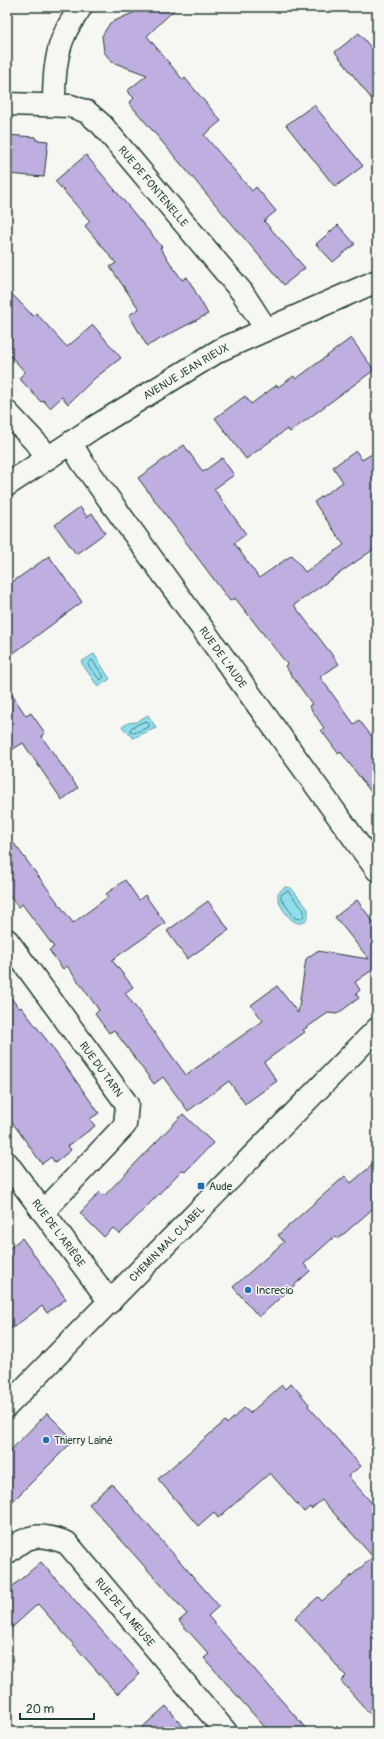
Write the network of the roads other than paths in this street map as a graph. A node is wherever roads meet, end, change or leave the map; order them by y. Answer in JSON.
{"nodes":[{"id":1,"x":81,"y":7,"type":"edge"},
{"id":2,"x":7,"y":104,"type":"edge"},
{"id":3,"x":54,"y":104,"type":"junction"},
{"id":4,"x":377,"y":281,"type":"edge"},
{"id":5,"x":266,"y":329,"type":"junction"},
{"id":6,"x":7,"y":412,"type":"edge"},
{"id":7,"x":71,"y":442,"type":"junction"},
{"id":8,"x":47,"y":458,"type":"junction"},
{"id":9,"x":7,"y":485,"type":"edge"},
{"id":10,"x":377,"y":870,"type":"edge"},
{"id":11,"x":7,"y":940,"type":"edge"},
{"id":12,"x":377,"y":1029,"type":"edge"},
{"id":13,"x":7,"y":1163,"type":"edge"},
{"id":14,"x":43,"y":1212,"type":"junction"},
{"id":15,"x":110,"y":1302,"type":"junction"},
{"id":16,"x":7,"y":1406,"type":"edge"},
{"id":17,"x":7,"y":1552,"type":"edge"},
{"id":18,"x":226,"y":1732,"type":"edge"}],
"edges":[{"from":1,"to":3,"type":"street"},
{"from":2,"to":3,"type":"street","name":"RUE DE FONTENELLE"},
{"from":3,"to":5,"type":"street","name":"RUE DE FONTENELLE"},
{"from":4,"to":5,"type":"street","name":"AVENUE JEAN RIEUX"},
{"from":5,"to":7,"type":"street","name":"AVENUE JEAN RIEUX"},
{"from":6,"to":8,"type":"street"},
{"from":7,"to":8,"type":"street","name":"AVENUE JEAN RIEUX"},
{"from":7,"to":10,"type":"street","name":"RUE DE L'AUDE"},
{"from":8,"to":9,"type":"street","name":"AVENUE JEAN RIEUX"},
{"from":11,"to":14,"type":"street","name":"RUE DU TARN"},
{"from":12,"to":15,"type":"street","name":"CHEMIN MAL CLABEL"},
{"from":13,"to":14,"type":"street","name":"RUE DE L'ARIÈGE"},
{"from":14,"to":15,"type":"street","name":"RUE DE L'ARIÈGE"},
{"from":15,"to":16,"type":"street","name":"CHEMIN MAL CLABEL"},
{"from":17,"to":18,"type":"street","name":"RUE DE LA MEUSE"}]}
